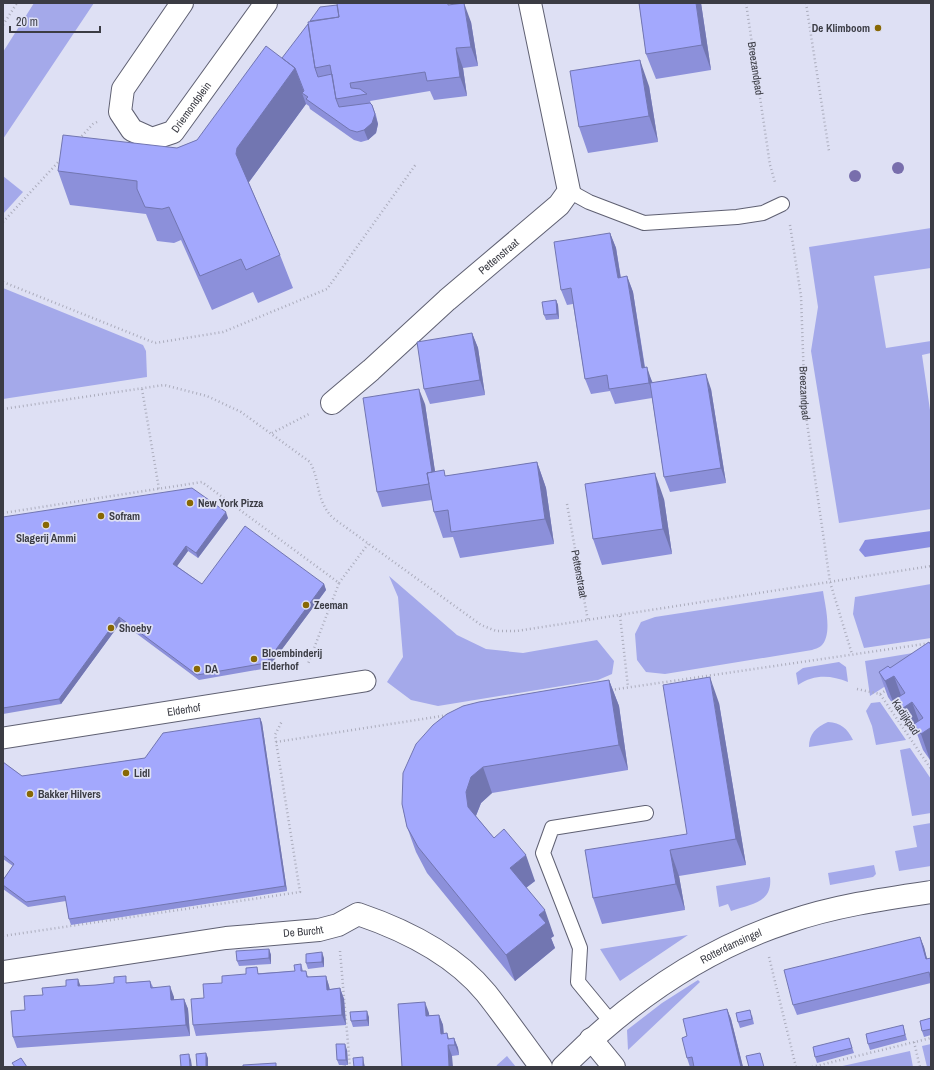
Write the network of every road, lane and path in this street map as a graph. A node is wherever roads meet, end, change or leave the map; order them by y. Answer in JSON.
{"nodes":[{"id":1,"x":17,"y":3,"type":"edge"},
{"id":2,"x":182,"y":3,"type":"edge"},
{"id":3,"x":266,"y":3,"type":"edge"},
{"id":4,"x":530,"y":3,"type":"edge"},
{"id":5,"x":746,"y":3,"type":"edge"},
{"id":6,"x":806,"y":3,"type":"edge"},
{"id":7,"x":3,"y":25,"type":"edge"},
{"id":8,"x":120,"y":112,"type":"junction"},
{"id":9,"x":77,"y":141,"type":"edge"},
{"id":10,"x":830,"y":151,"type":"dead end"},
{"id":11,"x":66,"y":153,"type":"edge"},
{"id":12,"x":416,"y":164,"type":"dead end"},
{"id":13,"x":569,"y":191,"type":"junction"},
{"id":14,"x":782,"y":204,"type":"junction"},
{"id":15,"x":3,"y":222,"type":"edge"},
{"id":16,"x":3,"y":282,"type":"edge"},
{"id":17,"x":142,"y":389,"type":"junction"},
{"id":18,"x":332,"y":402,"type":"joint"},
{"id":19,"x":3,"y":409,"type":"edge"},
{"id":20,"x":272,"y":433,"type":"junction"},
{"id":21,"x":159,"y":489,"type":"junction"},
{"id":22,"x":567,"y":504,"type":"dead end"},
{"id":23,"x":3,"y":513,"type":"edge"},
{"id":24,"x":368,"y":544,"type":"junction"},
{"id":25,"x":931,"y":566,"type":"edge"},
{"id":26,"x":830,"y":582,"type":"junction"},
{"id":27,"x":339,"y":583,"type":"junction"},
{"id":28,"x":620,"y":616,"type":"junction"},
{"id":29,"x":588,"y":621,"type":"junction"},
{"id":30,"x":931,"y":643,"type":"edge"},
{"id":31,"x":852,"y":654,"type":"junction"},
{"id":32,"x":365,"y":681,"type":"dead end"},
{"id":33,"x":893,"y":686,"type":"edge"},
{"id":34,"x":628,"y":687,"type":"junction"},
{"id":35,"x":857,"y":688,"type":"dead end"},
{"id":36,"x":604,"y":691,"type":"edge"},
{"id":37,"x":297,"y":692,"type":"junction"},
{"id":38,"x":880,"y":694,"type":"junction"},
{"id":39,"x":456,"y":714,"type":"edge"},
{"id":40,"x":3,"y":738,"type":"edge"},
{"id":41,"x":276,"y":742,"type":"junction"},
{"id":42,"x":931,"y":770,"type":"edge"},
{"id":43,"x":646,"y":813,"type":"dead end"},
{"id":44,"x":931,"y":892,"type":"edge"},
{"id":45,"x":338,"y":925,"type":"junction"},
{"id":46,"x":761,"y":932,"type":"junction"},
{"id":47,"x":3,"y":936,"type":"edge"},
{"id":48,"x":3,"y":972,"type":"edge"},
{"id":49,"x":611,"y":1022,"type":"junction"},
{"id":50,"x":931,"y":1038,"type":"edge"},
{"id":51,"x":591,"y":1039,"type":"junction"},
{"id":52,"x":914,"y":1042,"type":"junction"},
{"id":53,"x":350,"y":1067,"type":"edge"},
{"id":54,"x":541,"y":1067,"type":"edge"},
{"id":55,"x":563,"y":1067,"type":"edge"},
{"id":56,"x":614,"y":1067,"type":"edge"},
{"id":57,"x":796,"y":1067,"type":"edge"},
{"id":58,"x":812,"y":1067,"type":"edge"},
{"id":59,"x":920,"y":1067,"type":"edge"}],
"edges":[{"from":1,"to":7,"type":"path"},
{"from":2,"to":8,"type":"street"},
{"from":3,"to":8,"type":"street","name":"Driemondplein"},
{"from":4,"to":13,"type":"street"},
{"from":5,"to":14,"type":"path","name":"Breezandpad"},
{"from":6,"to":10,"type":"path"},
{"from":8,"to":9,"type":"path"},
{"from":11,"to":15,"type":"path"},
{"from":12,"to":16,"type":"path"},
{"from":13,"to":14,"type":"lane"},
{"from":13,"to":18,"type":"street","name":"Pettenstraat"},
{"from":14,"to":26,"type":"path","name":"Breezandpad"},
{"from":17,"to":19,"type":"path"},
{"from":17,"to":20,"type":"path"},
{"from":17,"to":21,"type":"path"},
{"from":18,"to":20,"type":"path"},
{"from":20,"to":24,"type":"path"},
{"from":21,"to":23,"type":"path"},
{"from":21,"to":27,"type":"path"},
{"from":22,"to":29,"type":"path","name":"Pettenstraat"},
{"from":24,"to":27,"type":"path"},
{"from":24,"to":29,"type":"path"},
{"from":25,"to":26,"type":"path"},
{"from":26,"to":28,"type":"path"},
{"from":26,"to":31,"type":"path"},
{"from":27,"to":37,"type":"path"},
{"from":28,"to":29,"type":"path"},
{"from":28,"to":34,"type":"path"},
{"from":30,"to":31,"type":"path"},
{"from":31,"to":34,"type":"path"},
{"from":32,"to":37,"type":"street","name":"Elderhof"},
{"from":33,"to":38,"type":"path"},
{"from":34,"to":36,"type":"path"},
{"from":35,"to":38,"type":"path","name":"Kadijkpad"},
{"from":37,"to":40,"type":"street","name":"Elderhof"},
{"from":37,"to":41,"type":"path"},
{"from":38,"to":42,"type":"path","name":"Kadijkpad"},
{"from":39,"to":41,"type":"path"},
{"from":41,"to":47,"type":"path"},
{"from":43,"to":49,"type":"lane"},
{"from":44,"to":46,"type":"street","name":"Rotterdamsingel"},
{"from":45,"to":48,"type":"street","name":"De Burcht"},
{"from":45,"to":53,"type":"path"},
{"from":45,"to":54,"type":"street","name":"De Burcht"},
{"from":46,"to":49,"type":"street","name":"Rotterdamsingel"},
{"from":46,"to":57,"type":"path"},
{"from":49,"to":51,"type":"street","name":"Rotterdamsingel"},
{"from":50,"to":52,"type":"path"},
{"from":51,"to":55,"type":"street","name":"Rotterdamsingel"},
{"from":51,"to":56,"type":"street"},
{"from":52,"to":58,"type":"path"},
{"from":52,"to":59,"type":"path"}]}
